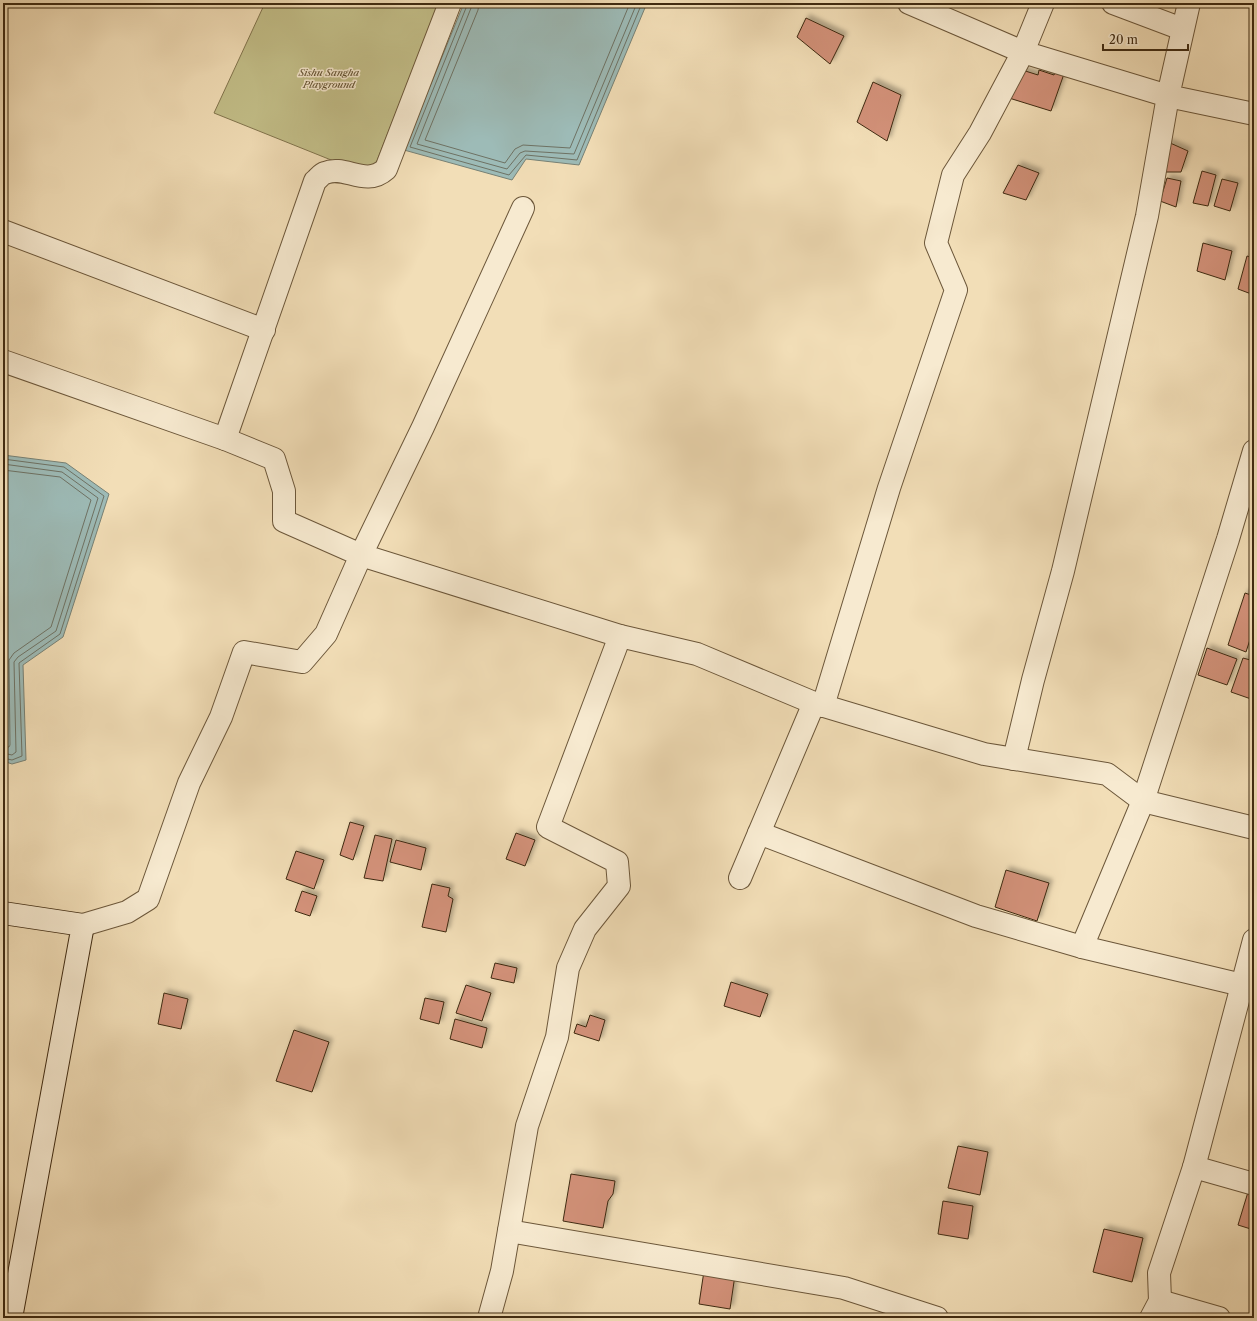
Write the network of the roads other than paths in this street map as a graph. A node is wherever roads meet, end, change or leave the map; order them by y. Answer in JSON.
{"nodes":[{"id":1,"x":450,"y":3,"type":"edge"},
{"id":2,"x":909,"y":3,"type":"edge"},
{"id":3,"x":1043,"y":3,"type":"edge"},
{"id":4,"x":1113,"y":3,"type":"edge"},
{"id":5,"x":1189,"y":3,"type":"edge"},
{"id":6,"x":1182,"y":29,"type":"junction"},
{"id":7,"x":1023,"y":52,"type":"junction"},
{"id":8,"x":1168,"y":96,"type":"junction"},
{"id":9,"x":1254,"y":114,"type":"edge"},
{"id":10,"x":523,"y":208,"type":"dead end"},
{"id":11,"x":3,"y":231,"type":"edge"},
{"id":12,"x":264,"y":330,"type":"junction"},
{"id":13,"x":3,"y":361,"type":"edge"},
{"id":14,"x":225,"y":439,"type":"junction"},
{"id":15,"x":1254,"y":451,"type":"edge"},
{"id":16,"x":360,"y":555,"type":"junction"},
{"id":17,"x":620,"y":636,"type":"junction"},
{"id":18,"x":819,"y":705,"type":"junction"},
{"id":19,"x":1014,"y":759,"type":"junction"},
{"id":20,"x":1143,"y":801,"type":"junction"},
{"id":21,"x":1254,"y":828,"type":"edge"},
{"id":22,"x":759,"y":833,"type":"junction"},
{"id":23,"x":740,"y":878,"type":"dead end"},
{"id":24,"x":3,"y":913,"type":"edge"},
{"id":25,"x":83,"y":925,"type":"junction"},
{"id":26,"x":1254,"y":940,"type":"edge"},
{"id":27,"x":1082,"y":947,"type":"junction"},
{"id":28,"x":1242,"y":985,"type":"junction"},
{"id":29,"x":1194,"y":1167,"type":"junction"},
{"id":30,"x":1254,"y":1184,"type":"edge"},
{"id":31,"x":509,"y":1231,"type":"junction"},
{"id":32,"x":1155,"y":1309,"type":"edge"},
{"id":33,"x":11,"y":1318,"type":"edge"},
{"id":34,"x":489,"y":1318,"type":"edge"},
{"id":35,"x":937,"y":1318,"type":"edge"},
{"id":36,"x":1219,"y":1318,"type":"edge"}],
"edges":[{"from":1,"to":12,"type":"street"},
{"from":2,"to":7,"type":"street"},
{"from":3,"to":7,"type":"street"},
{"from":4,"to":6,"type":"street"},
{"from":5,"to":6,"type":"street"},
{"from":6,"to":8,"type":"street"},
{"from":7,"to":8,"type":"street"},
{"from":7,"to":18,"type":"street"},
{"from":8,"to":9,"type":"street"},
{"from":8,"to":19,"type":"street"},
{"from":10,"to":16,"type":"street"},
{"from":11,"to":12,"type":"street"},
{"from":12,"to":14,"type":"street"},
{"from":13,"to":14,"type":"street"},
{"from":14,"to":16,"type":"street"},
{"from":15,"to":20,"type":"street"},
{"from":16,"to":17,"type":"street"},
{"from":16,"to":25,"type":"street"},
{"from":17,"to":18,"type":"street"},
{"from":17,"to":31,"type":"street"},
{"from":18,"to":19,"type":"street"},
{"from":18,"to":22,"type":"street"},
{"from":19,"to":20,"type":"street"},
{"from":20,"to":21,"type":"street"},
{"from":20,"to":27,"type":"street"},
{"from":22,"to":23,"type":"street"},
{"from":22,"to":27,"type":"street"},
{"from":24,"to":25,"type":"street"},
{"from":25,"to":33,"type":"street"},
{"from":26,"to":28,"type":"street"},
{"from":27,"to":28,"type":"street"},
{"from":28,"to":29,"type":"street"},
{"from":29,"to":30,"type":"street"},
{"from":29,"to":32,"type":"street"},
{"from":31,"to":34,"type":"street"},
{"from":31,"to":35,"type":"street"},
{"from":32,"to":36,"type":"street"}]}
